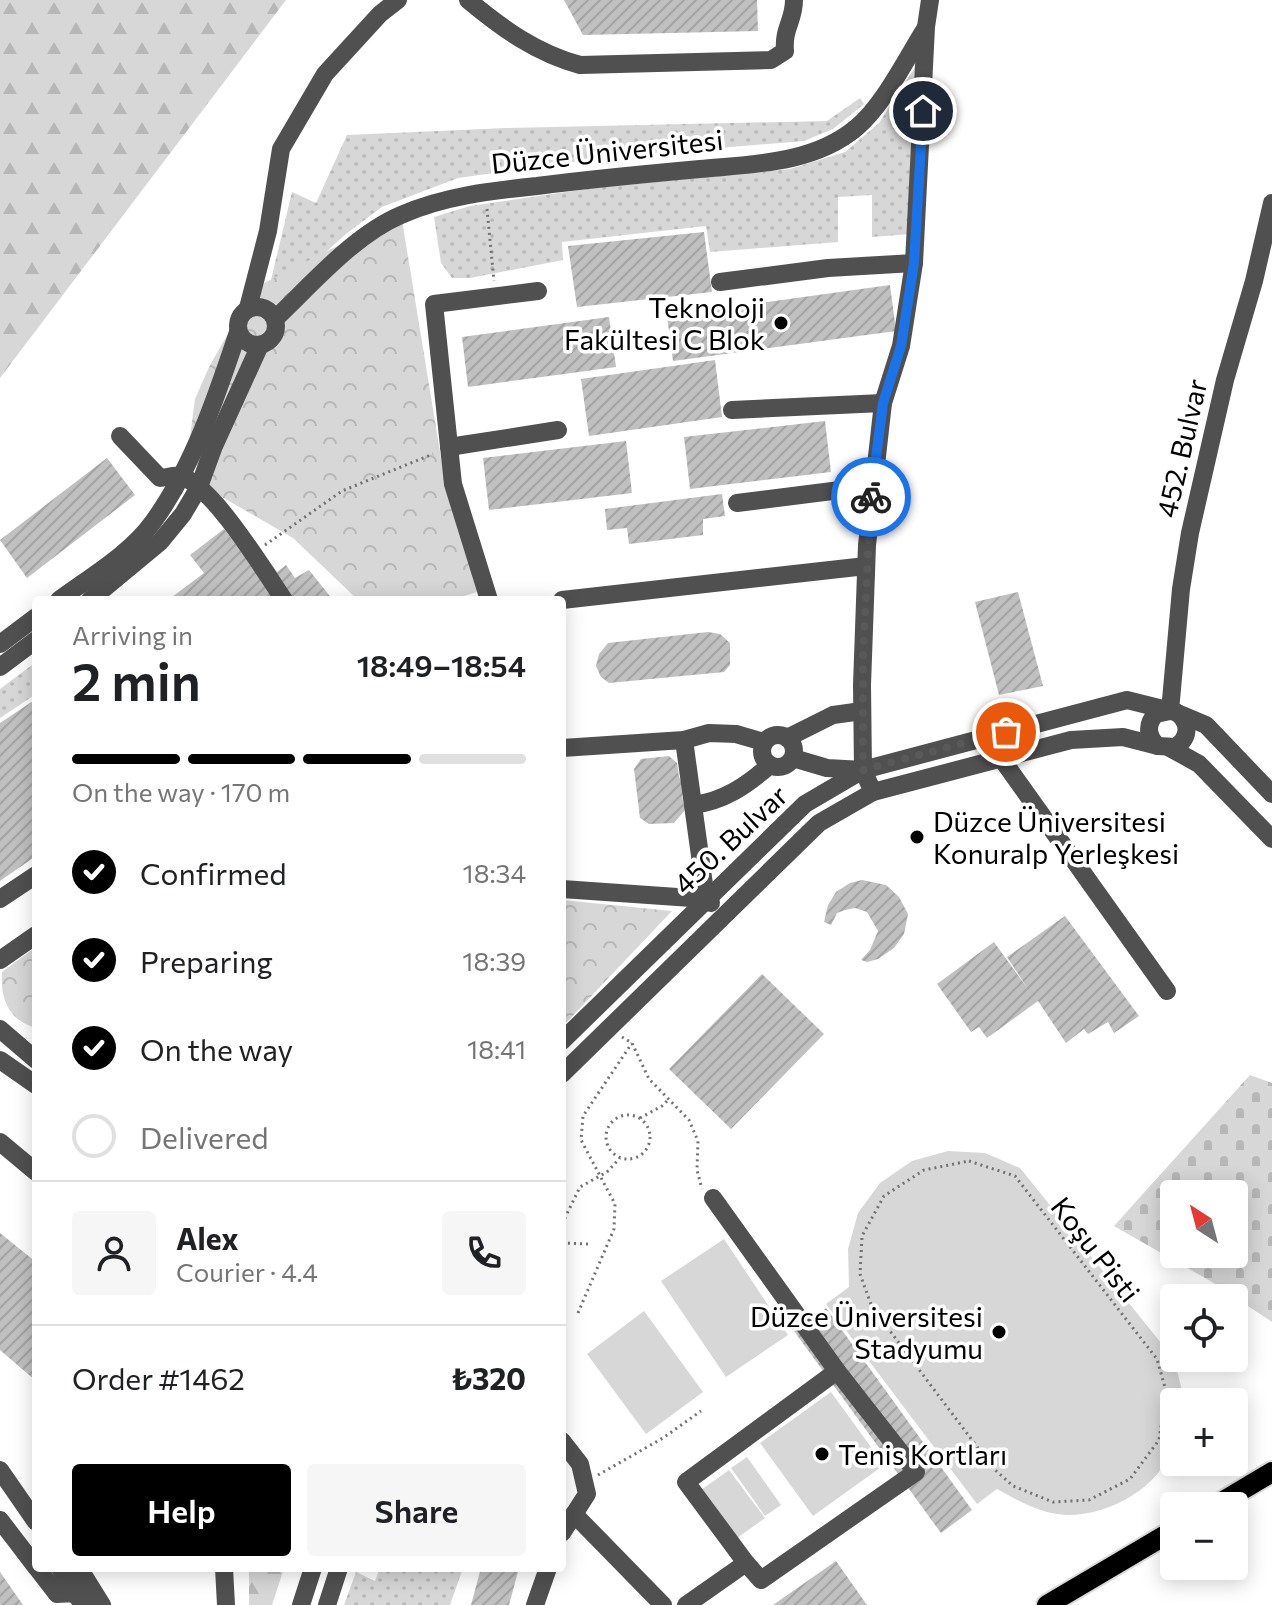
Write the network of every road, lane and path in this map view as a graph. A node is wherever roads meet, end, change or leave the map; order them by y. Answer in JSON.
{"nodes":[{"id":1,"x":398,"y":0,"type":"edge"},
{"id":2,"x":468,"y":0,"type":"edge"},
{"id":3,"x":794,"y":0,"type":"edge"},
{"id":4,"x":930,"y":0,"type":"edge"},
{"id":5,"x":926,"y":27,"type":"junction"},
{"id":6,"x":485,"y":192,"type":"junction"},
{"id":7,"x":1272,"y":203,"type":"edge"},
{"id":8,"x":914,"y":263,"type":"junction"},
{"id":9,"x":720,"y":282,"type":"dead end"},
{"id":10,"x":538,"y":291,"type":"dead end"},
{"id":11,"x":496,"y":296,"type":"junction"},
{"id":12,"x":248,"y":308,"type":"junction"},
{"id":13,"x":275,"y":319,"type":"junction"},
{"id":14,"x":238,"y":332,"type":"junction"},
{"id":15,"x":260,"y":345,"type":"junction"},
{"id":16,"x":883,"y":403,"type":"junction"},
{"id":17,"x":732,"y":410,"type":"dead end"},
{"id":18,"x":558,"y":430,"type":"dead end"},
{"id":19,"x":120,"y":436,"type":"dead end"},
{"id":20,"x":449,"y":447,"type":"junction"},
{"id":21,"x":179,"y":476,"type":"junction"},
{"id":22,"x":872,"y":486,"type":"junction"},
{"id":23,"x":199,"y":487,"type":"junction"},
{"id":24,"x":737,"y":503,"type":"dead end"},
{"id":25,"x":252,"y":554,"type":"junction"},
{"id":26,"x":866,"y":566,"type":"junction"},
{"id":27,"x":105,"y":587,"type":"edge"},
{"id":28,"x":73,"y":596,"type":"edge"},
{"id":29,"x":281,"y":596,"type":"edge"},
{"id":30,"x":488,"y":596,"type":"edge"},
{"id":31,"x":566,"y":600,"type":"edge"},
{"id":32,"x":32,"y":620,"type":"edge"},
{"id":33,"x":32,"y":643,"type":"edge"},
{"id":34,"x":0,"y":644,"type":"edge"},
{"id":35,"x":0,"y":667,"type":"edge"},
{"id":36,"x":862,"y":711,"type":"junction"},
{"id":37,"x":1173,"y":711,"type":"junction"},
{"id":38,"x":787,"y":738,"type":"junction"},
{"id":39,"x":684,"y":740,"type":"junction"},
{"id":40,"x":764,"y":742,"type":"junction"},
{"id":41,"x":1164,"y":747,"type":"junction"},
{"id":42,"x":566,"y":748,"type":"edge"},
{"id":43,"x":793,"y":758,"type":"junction"},
{"id":44,"x":1001,"y":758,"type":"junction"},
{"id":45,"x":770,"y":765,"type":"junction"},
{"id":46,"x":863,"y":770,"type":"junction"},
{"id":47,"x":873,"y":792,"type":"junction"},
{"id":48,"x":1272,"y":794,"type":"edge"},
{"id":49,"x":693,"y":805,"type":"junction"},
{"id":50,"x":1272,"y":839,"type":"edge"},
{"id":51,"x":32,"y":878,"type":"edge"},
{"id":52,"x":566,"y":889,"type":"edge"},
{"id":53,"x":0,"y":899,"type":"edge"},
{"id":54,"x":706,"y":899,"type":"junction"},
{"id":55,"x":725,"y":915,"type":"junction"},
{"id":56,"x":32,"y":938,"type":"edge"},
{"id":57,"x":0,"y":960,"type":"edge"},
{"id":58,"x":1167,"y":991,"type":"dead end"},
{"id":59,"x":0,"y":1029,"type":"edge"},
{"id":60,"x":608,"y":1029,"type":"junction"},
{"id":61,"x":566,"y":1037,"type":"edge"},
{"id":62,"x":632,"y":1043,"type":"junction"},
{"id":63,"x":32,"y":1057,"type":"edge"},
{"id":64,"x":0,"y":1060,"type":"edge"},
{"id":65,"x":566,"y":1070,"type":"edge"},
{"id":66,"x":32,"y":1082,"type":"edge"},
{"id":67,"x":669,"y":1099,"type":"junction"},
{"id":68,"x":640,"y":1118,"type":"junction"},
{"id":69,"x":0,"y":1142,"type":"edge"},
{"id":70,"x":621,"y":1158,"type":"junction"},
{"id":71,"x":32,"y":1169,"type":"edge"},
{"id":72,"x":599,"y":1175,"type":"junction"},
{"id":73,"x":713,"y":1198,"type":"joint"},
{"id":74,"x":566,"y":1216,"type":"edge"},
{"id":75,"x":566,"y":1243,"type":"edge"},
{"id":76,"x":588,"y":1244,"type":"dead end"},
{"id":77,"x":872,"y":1307,"type":"joint"},
{"id":78,"x":578,"y":1313,"type":"dead end"},
{"id":79,"x":837,"y":1371,"type":"junction"},
{"id":80,"x":701,"y":1411,"type":"dead end"},
{"id":81,"x":566,"y":1446,"type":"edge"},
{"id":82,"x":0,"y":1470,"type":"edge"},
{"id":83,"x":1272,"y":1472,"type":"edge"},
{"id":84,"x":584,"y":1481,"type":"junction"},
{"id":85,"x":1238,"y":1492,"type":"edge"},
{"id":86,"x":574,"y":1514,"type":"junction"},
{"id":87,"x":32,"y":1516,"type":"edge"},
{"id":88,"x":0,"y":1520,"type":"edge"},
{"id":89,"x":566,"y":1527,"type":"edge"},
{"id":90,"x":1160,"y":1538,"type":"edge"},
{"id":91,"x":32,"y":1563,"type":"edge"},
{"id":92,"x":746,"y":1563,"type":"junction"},
{"id":93,"x":39,"y":1572,"type":"edge"},
{"id":94,"x":62,"y":1572,"type":"edge"},
{"id":95,"x":81,"y":1572,"type":"edge"},
{"id":96,"x":224,"y":1572,"type":"edge"},
{"id":97,"x":312,"y":1572,"type":"edge"},
{"id":98,"x":338,"y":1572,"type":"edge"},
{"id":99,"x":547,"y":1572,"type":"edge"},
{"id":100,"x":79,"y":1599,"type":"edge"},
{"id":101,"x":102,"y":1605,"type":"edge"},
{"id":102,"x":226,"y":1605,"type":"edge"},
{"id":103,"x":301,"y":1605,"type":"edge"},
{"id":104,"x":327,"y":1605,"type":"edge"},
{"id":105,"x":535,"y":1605,"type":"edge"},
{"id":106,"x":663,"y":1605,"type":"edge"},
{"id":107,"x":686,"y":1605,"type":"edge"},
{"id":108,"x":1047,"y":1605,"type":"edge"}],
"edges":[{"from":1,"to":12,"type":"street"},
{"from":2,"to":3,"type":"street"},
{"from":4,"to":5,"type":"street","name":"Düzce Üniversitesi"},
{"from":5,"to":6,"type":"street","name":"Düzce Üniversitesi"},
{"from":5,"to":8,"type":"street","name":"Düzce Üniversitesi"},
{"from":6,"to":11,"type":"path"},
{"from":6,"to":13,"type":"street","name":"Düzce Üniversitesi"},
{"from":7,"to":37,"type":"street","name":"452. Bulvar"},
{"from":8,"to":9,"type":"street"},
{"from":8,"to":16,"type":"street","name":"Düzce Üniversitesi"},
{"from":10,"to":11,"type":"street"},
{"from":11,"to":20,"type":"street"},
{"from":12,"to":13,"type":"street"},
{"from":12,"to":14,"type":"street"},
{"from":13,"to":15,"type":"street"},
{"from":14,"to":15,"type":"street"},
{"from":14,"to":21,"type":"street"},
{"from":15,"to":23,"type":"street"},
{"from":16,"to":17,"type":"street"},
{"from":16,"to":22,"type":"street","name":"Düzce Üniversitesi"},
{"from":18,"to":20,"type":"street"},
{"from":19,"to":21,"type":"street"},
{"from":20,"to":25,"type":"path"},
{"from":20,"to":30,"type":"street"},
{"from":21,"to":23,"type":"street"},
{"from":21,"to":27,"type":"street"},
{"from":22,"to":24,"type":"street"},
{"from":22,"to":26,"type":"street","name":"Düzce Üniversitesi"},
{"from":23,"to":25,"type":"street"},
{"from":23,"to":27,"type":"street"},
{"from":25,"to":29,"type":"street"},
{"from":26,"to":31,"type":"street"},
{"from":26,"to":36,"type":"street","name":"Düzce Üniversitesi"},
{"from":27,"to":28,"type":"street"},
{"from":32,"to":34,"type":"street"},
{"from":33,"to":35,"type":"street"},
{"from":36,"to":38,"type":"street"},
{"from":36,"to":46,"type":"street","name":"Düzce Üniversitesi"},
{"from":37,"to":41,"type":"street"},
{"from":37,"to":41,"type":"street"},
{"from":37,"to":46,"type":"street","name":"450. Bulvar"},
{"from":37,"to":48,"type":"street","name":"450. Bulvar"},
{"from":38,"to":40,"type":"street"},
{"from":38,"to":43,"type":"street"},
{"from":39,"to":40,"type":"street"},
{"from":39,"to":42,"type":"street"},
{"from":39,"to":49,"type":"street"},
{"from":40,"to":45,"type":"street"},
{"from":41,"to":44,"type":"street","name":"450. Bulvar"},
{"from":41,"to":50,"type":"street","name":"450. Bulvar"},
{"from":43,"to":45,"type":"street"},
{"from":43,"to":46,"type":"street"},
{"from":44,"to":47,"type":"street","name":"450. Bulvar"},
{"from":44,"to":58,"type":"street"},
{"from":45,"to":49,"type":"street"},
{"from":46,"to":47,"type":"street","name":"Düzce Üniversitesi"},
{"from":46,"to":54,"type":"street","name":"450. Bulvar"},
{"from":47,"to":55,"type":"street","name":"450. Bulvar"},
{"from":49,"to":54,"type":"street"},
{"from":51,"to":53,"type":"street"},
{"from":52,"to":54,"type":"street"},
{"from":54,"to":55,"type":"street"},
{"from":54,"to":61,"type":"street","name":"450. Bulvar"},
{"from":55,"to":60,"type":"street","name":"450. Bulvar"},
{"from":56,"to":57,"type":"street"},
{"from":59,"to":63,"type":"street"},
{"from":60,"to":62,"type":"path"},
{"from":60,"to":65,"type":"street","name":"450. Bulvar"},
{"from":62,"to":67,"type":"path"},
{"from":62,"to":72,"type":"path"},
{"from":64,"to":66,"type":"street"},
{"from":67,"to":68,"type":"path"},
{"from":67,"to":73,"type":"path"},
{"from":68,"to":70,"type":"path"},
{"from":68,"to":70,"type":"path"},
{"from":69,"to":71,"type":"street"},
{"from":70,"to":72,"type":"path"},
{"from":72,"to":74,"type":"path"},
{"from":72,"to":78,"type":"path"},
{"from":73,"to":79,"type":"street"},
{"from":75,"to":76,"type":"path"},
{"from":77,"to":77,"type":"path","name":"Koşu Pisti"},
{"from":79,"to":92,"type":"street"},
{"from":79,"to":92,"type":"street"},
{"from":80,"to":84,"type":"path"},
{"from":81,"to":84,"type":"street"},
{"from":82,"to":87,"type":"street"},
{"from":83,"to":85,"type":"main road"},
{"from":84,"to":86,"type":"street"},
{"from":86,"to":89,"type":"street"},
{"from":86,"to":106,"type":"street"},
{"from":88,"to":91,"type":"street"},
{"from":90,"to":108,"type":"main road"},
{"from":92,"to":107,"type":"street"},
{"from":93,"to":100,"type":"street"},
{"from":94,"to":100,"type":"street"},
{"from":95,"to":101,"type":"street"},
{"from":96,"to":102,"type":"street"},
{"from":97,"to":103,"type":"street"},
{"from":98,"to":104,"type":"street"},
{"from":99,"to":105,"type":"street"}]}
